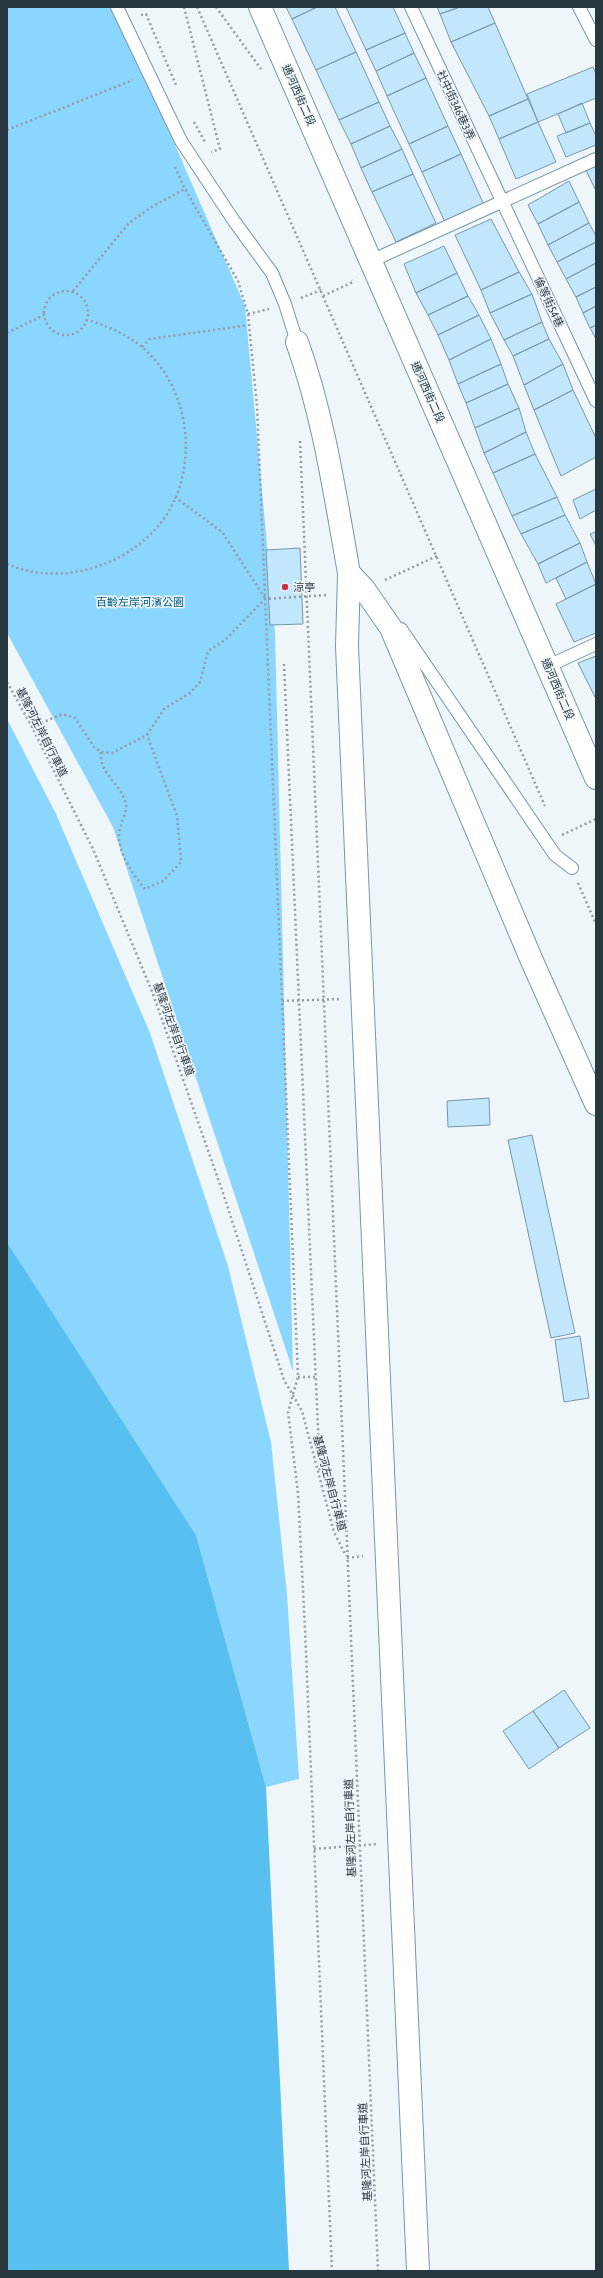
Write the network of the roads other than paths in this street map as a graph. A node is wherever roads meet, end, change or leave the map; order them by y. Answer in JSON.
{"nodes":[{"id":1,"x":118,"y":7,"type":"edge"},
{"id":2,"x":260,"y":7,"type":"edge"},
{"id":3,"x":411,"y":7,"type":"edge"},
{"id":4,"x":579,"y":7,"type":"edge"},
{"id":5,"x":596,"y":40,"type":"edge"},
{"id":6,"x":596,"y":159,"type":"edge"},
{"id":7,"x":502,"y":202,"type":"junction"},
{"id":8,"x":371,"y":261,"type":"junction"},
{"id":9,"x":297,"y":342,"type":"joint"},
{"id":10,"x":596,"y":401,"type":"edge"},
{"id":11,"x":349,"y":573,"type":"junction"},
{"id":12,"x":391,"y":628,"type":"junction"},
{"id":13,"x":596,"y":644,"type":"edge"},
{"id":14,"x":548,"y":666,"type":"junction"},
{"id":15,"x":596,"y":778,"type":"edge"},
{"id":16,"x":572,"y":868,"type":"road end"},
{"id":17,"x":596,"y":1104,"type":"edge"},
{"id":18,"x":418,"y":2271,"type":"edge"}],
"edges":[{"from":1,"to":9,"type":"lane"},
{"from":2,"to":8,"type":"street","name":"通河西街二段"},
{"from":3,"to":7,"type":"lane","name":"社中街346巷3弄"},
{"from":4,"to":5,"type":"lane"},
{"from":6,"to":7,"type":"lane"},
{"from":7,"to":8,"type":"lane"},
{"from":7,"to":10,"type":"lane","name":"倫等街54巷"},
{"from":8,"to":14,"type":"street","name":"通河西街二段"},
{"from":9,"to":11,"type":"street"},
{"from":11,"to":12,"type":"street"},
{"from":11,"to":18,"type":"street"},
{"from":12,"to":16,"type":"lane"},
{"from":12,"to":17,"type":"street"},
{"from":13,"to":14,"type":"lane"},
{"from":14,"to":15,"type":"street","name":"通河西街二段"}]}
